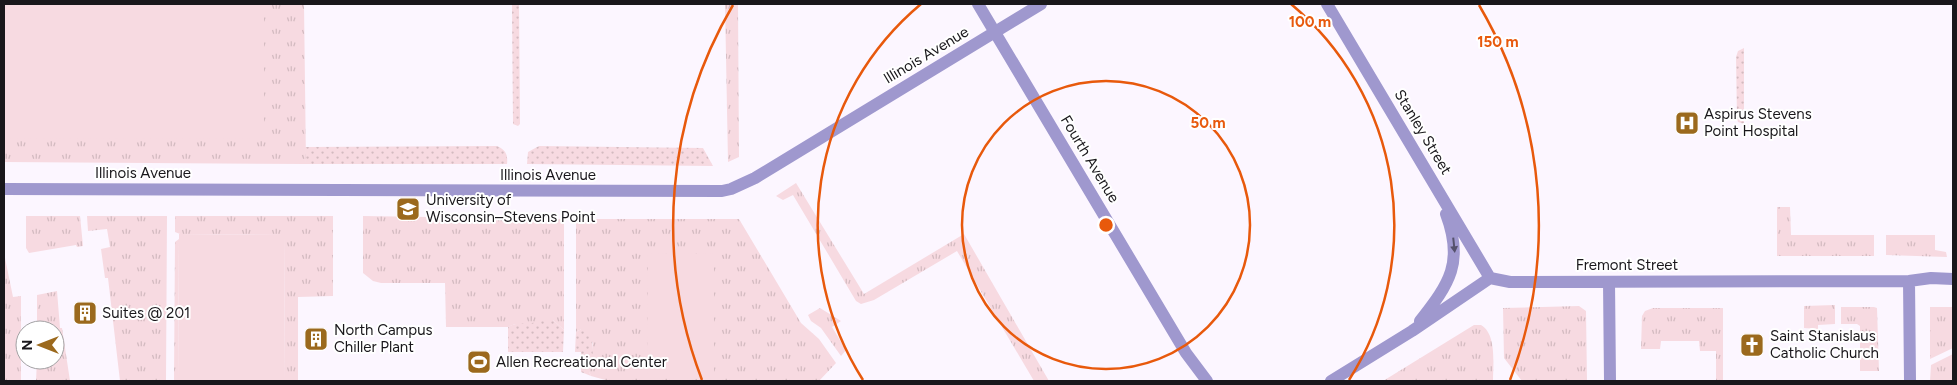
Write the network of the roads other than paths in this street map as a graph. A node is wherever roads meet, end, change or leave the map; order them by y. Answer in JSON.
{"nodes":[{"id":1,"x":978,"y":4,"type":"edge"},
{"id":2,"x":1040,"y":4,"type":"edge"},
{"id":3,"x":1327,"y":4,"type":"edge"},
{"id":4,"x":995,"y":32,"type":"junction"},
{"id":5,"x":1434,"y":182,"type":"junction"},
{"id":6,"x":4,"y":189,"type":"edge"},
{"id":7,"x":1490,"y":278,"type":"junction"},
{"id":8,"x":1953,"y":279,"type":"edge"},
{"id":9,"x":1909,"y":281,"type":"junction"},
{"id":10,"x":1610,"y":282,"type":"junction"},
{"id":11,"x":1412,"y":331,"type":"junction"},
{"id":12,"x":1207,"y":381,"type":"edge"},
{"id":13,"x":1331,"y":381,"type":"edge"},
{"id":14,"x":1610,"y":381,"type":"edge"},
{"id":15,"x":1910,"y":381,"type":"edge"}],
"edges":[{"from":1,"to":4,"type":"street","name":"Fourth Avenue"},
{"from":2,"to":4,"type":"street","name":"Illinois Avenue"},
{"from":3,"to":5,"type":"street","name":"Stanley Street"},
{"from":4,"to":6,"type":"street","name":"Illinois Avenue"},
{"from":4,"to":12,"type":"street","name":"Fourth Avenue"},
{"from":5,"to":7,"type":"street","name":"Stanley Street"},
{"from":5,"to":11,"type":"street","one_way":true},
{"from":7,"to":10,"type":"street","name":"Fremont Street"},
{"from":7,"to":11,"type":"street"},
{"from":8,"to":9,"type":"street","name":"Fremont Street"},
{"from":9,"to":10,"type":"street","name":"Fremont Street"},
{"from":9,"to":15,"type":"street"},
{"from":10,"to":14,"type":"street"},
{"from":11,"to":13,"type":"street"}]}
